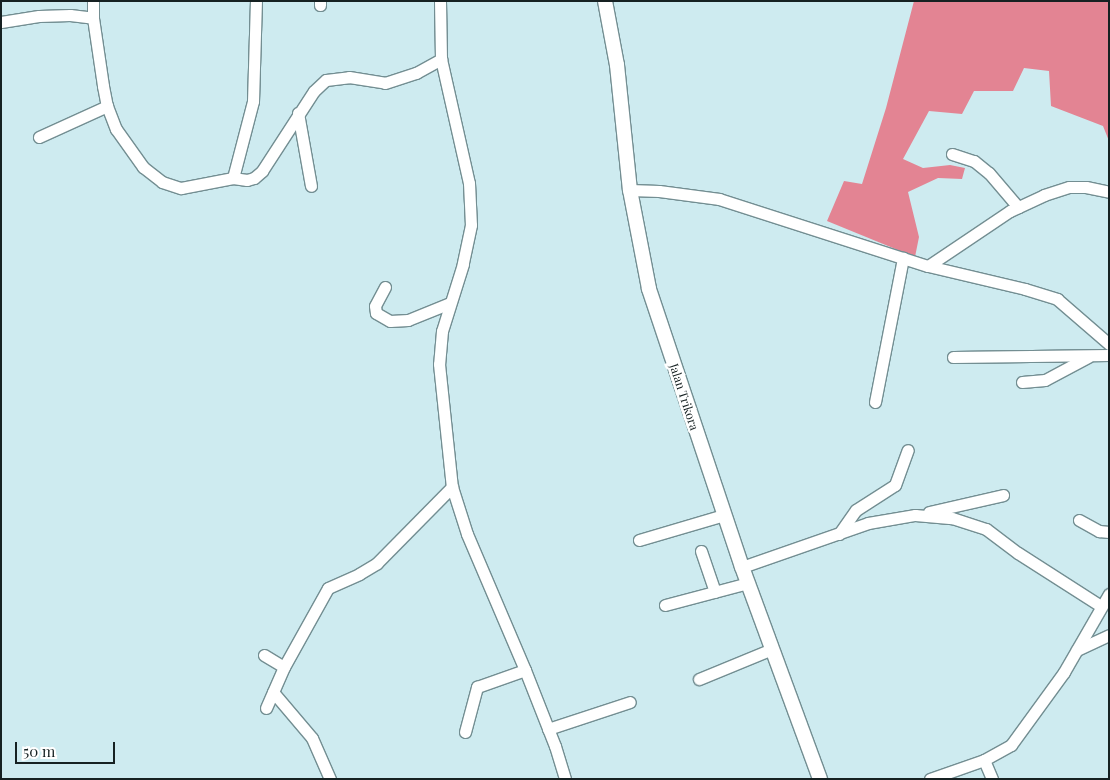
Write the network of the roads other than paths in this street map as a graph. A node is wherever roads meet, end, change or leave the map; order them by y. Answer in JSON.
{"nodes":[{"id":1,"x":93,"y":1,"type":"edge"},
{"id":2,"x":256,"y":1,"type":"edge"},
{"id":3,"x":440,"y":1,"type":"edge"},
{"id":4,"x":605,"y":1,"type":"edge"},
{"id":5,"x":93,"y":18,"type":"junction"},
{"id":6,"x":1,"y":22,"type":"edge"},
{"id":7,"x":441,"y":58,"type":"junction"},
{"id":8,"x":106,"y":106,"type":"junction"},
{"id":9,"x":298,"y":113,"type":"junction"},
{"id":10,"x":39,"y":136,"type":"dead end"},
{"id":11,"x":952,"y":154,"type":"dead end"},
{"id":12,"x":233,"y":178,"type":"junction"},
{"id":13,"x":311,"y":186,"type":"dead end"},
{"id":14,"x":630,"y":190,"type":"junction"},
{"id":15,"x":1109,"y":192,"type":"edge"},
{"id":16,"x":1018,"y":207,"type":"junction"},
{"id":17,"x":903,"y":258,"type":"junction"},
{"id":18,"x":928,"y":266,"type":"junction"},
{"id":19,"x":385,"y":287,"type":"dead end"},
{"id":20,"x":450,"y":303,"type":"junction"},
{"id":21,"x":1109,"y":344,"type":"edge"},
{"id":22,"x":1109,"y":355,"type":"edge"},
{"id":23,"x":953,"y":357,"type":"dead end"},
{"id":24,"x":1088,"y":357,"type":"junction"},
{"id":25,"x":1022,"y":382,"type":"dead end"},
{"id":26,"x":875,"y":402,"type":"dead end"},
{"id":27,"x":908,"y":450,"type":"dead end"},
{"id":28,"x":452,"y":487,"type":"junction"},
{"id":29,"x":1003,"y":495,"type":"dead end"},
{"id":30,"x":724,"y":515,"type":"junction"},
{"id":31,"x":915,"y":515,"type":"junction"},
{"id":32,"x":1079,"y":520,"type":"dead end"},
{"id":33,"x":1109,"y":532,"type":"edge"},
{"id":34,"x":839,"y":534,"type":"junction"},
{"id":35,"x":639,"y":540,"type":"dead end"},
{"id":36,"x":701,"y":551,"type":"dead end"},
{"id":37,"x":742,"y":567,"type":"junction"},
{"id":38,"x":748,"y":583,"type":"junction"},
{"id":39,"x":716,"y":592,"type":"junction"},
{"id":40,"x":1106,"y":598,"type":"edge"},
{"id":41,"x":666,"y":605,"type":"dead end"},
{"id":42,"x":1109,"y":635,"type":"edge"},
{"id":43,"x":772,"y":649,"type":"junction"},
{"id":44,"x":1077,"y":650,"type":"junction"},
{"id":45,"x":264,"y":655,"type":"dead end"},
{"id":46,"x":284,"y":667,"type":"junction"},
{"id":47,"x":525,"y":670,"type":"junction"},
{"id":48,"x":698,"y":678,"type":"dead end"},
{"id":49,"x":273,"y":692,"type":"junction"},
{"id":50,"x":630,"y":702,"type":"dead end"},
{"id":51,"x":266,"y":708,"type":"dead end"},
{"id":52,"x":548,"y":729,"type":"junction"},
{"id":53,"x":465,"y":732,"type":"dead end"},
{"id":54,"x":984,"y":760,"type":"junction"},
{"id":55,"x":330,"y":779,"type":"edge"},
{"id":56,"x":565,"y":779,"type":"edge"},
{"id":57,"x":820,"y":779,"type":"edge"},
{"id":58,"x":930,"y":779,"type":"edge"},
{"id":59,"x":992,"y":779,"type":"edge"}],
"edges":[{"from":1,"to":5,"type":"street"},
{"from":2,"to":12,"type":"street"},
{"from":3,"to":7,"type":"street"},
{"from":4,"to":14,"type":"street","name":"Jalan Trikora"},
{"from":5,"to":6,"type":"street"},
{"from":5,"to":8,"type":"street"},
{"from":7,"to":9,"type":"street"},
{"from":7,"to":20,"type":"street"},
{"from":8,"to":10,"type":"street"},
{"from":8,"to":12,"type":"street"},
{"from":9,"to":12,"type":"street"},
{"from":9,"to":13,"type":"street"},
{"from":11,"to":16,"type":"street"},
{"from":14,"to":17,"type":"street"},
{"from":14,"to":30,"type":"street","name":"Jalan Trikora"},
{"from":15,"to":16,"type":"street"},
{"from":16,"to":18,"type":"street"},
{"from":17,"to":18,"type":"street"},
{"from":17,"to":26,"type":"street"},
{"from":18,"to":21,"type":"street"},
{"from":19,"to":20,"type":"street"},
{"from":20,"to":28,"type":"street"},
{"from":22,"to":24,"type":"street"},
{"from":23,"to":24,"type":"street"},
{"from":24,"to":25,"type":"street"},
{"from":27,"to":34,"type":"street"},
{"from":28,"to":46,"type":"street"},
{"from":28,"to":47,"type":"street"},
{"from":29,"to":31,"type":"street"},
{"from":30,"to":35,"type":"street"},
{"from":30,"to":37,"type":"street","name":"Jalan Trikora"},
{"from":31,"to":34,"type":"street"},
{"from":31,"to":40,"type":"street"},
{"from":32,"to":33,"type":"street"},
{"from":34,"to":37,"type":"street"},
{"from":36,"to":39,"type":"street"},
{"from":37,"to":38,"type":"street","name":"Jalan Trikora"},
{"from":38,"to":39,"type":"street"},
{"from":38,"to":43,"type":"street","name":"Jalan Trikora"},
{"from":39,"to":41,"type":"street"},
{"from":40,"to":44,"type":"street"},
{"from":42,"to":44,"type":"street"},
{"from":43,"to":48,"type":"street"},
{"from":43,"to":57,"type":"street","name":"Jalan Trikora"},
{"from":44,"to":54,"type":"street"},
{"from":45,"to":46,"type":"street"},
{"from":46,"to":49,"type":"street"},
{"from":47,"to":52,"type":"street"},
{"from":47,"to":53,"type":"street"},
{"from":49,"to":51,"type":"street"},
{"from":49,"to":55,"type":"street"},
{"from":50,"to":52,"type":"street"},
{"from":52,"to":56,"type":"street"},
{"from":54,"to":58,"type":"street"},
{"from":54,"to":59,"type":"street"}]}
